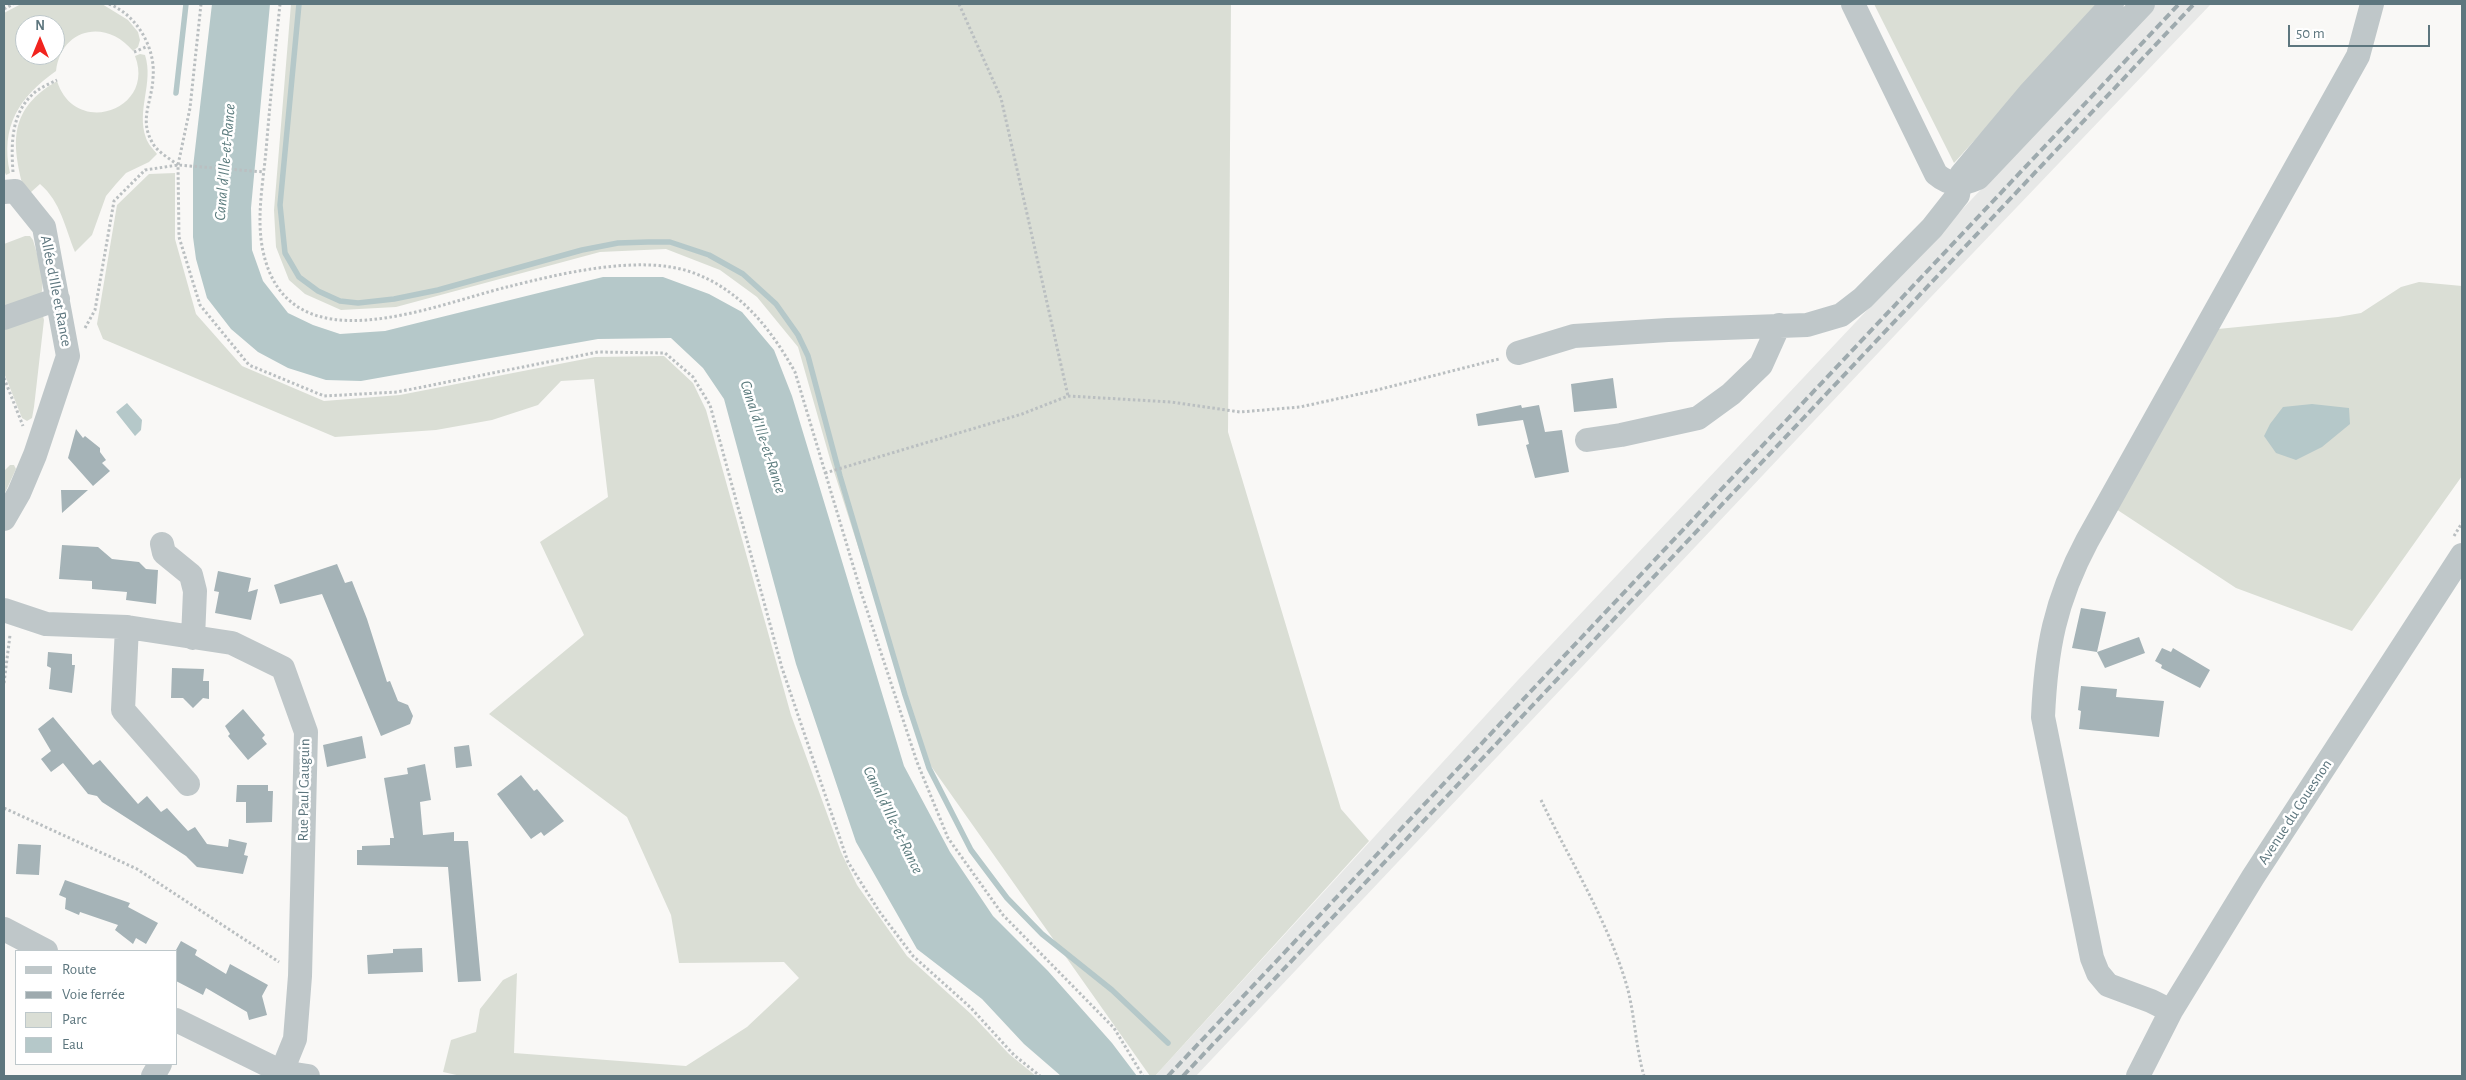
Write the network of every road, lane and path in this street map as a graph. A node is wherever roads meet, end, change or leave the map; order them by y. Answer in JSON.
{"nodes":[{"id":1,"x":13,"y":4,"type":"edge"},
{"id":2,"x":109,"y":4,"type":"edge"},
{"id":3,"x":201,"y":4,"type":"edge"},
{"id":4,"x":280,"y":4,"type":"edge"},
{"id":5,"x":959,"y":4,"type":"edge"},
{"id":6,"x":1853,"y":4,"type":"edge"},
{"id":7,"x":2112,"y":4,"type":"edge"},
{"id":8,"x":2143,"y":4,"type":"edge"},
{"id":9,"x":2372,"y":4,"type":"edge"},
{"id":10,"x":4,"y":9,"type":"edge"},
{"id":11,"x":148,"y":46,"type":"junction"},
{"id":12,"x":134,"y":52,"type":"dead end"},
{"id":13,"x":57,"y":80,"type":"dead end"},
{"id":14,"x":178,"y":165,"type":"junction"},
{"id":15,"x":264,"y":172,"type":"junction"},
{"id":16,"x":1961,"y":184,"type":"junction"},
{"id":17,"x":9,"y":192,"type":"edge"},
{"id":18,"x":58,"y":299,"type":"junction"},
{"id":19,"x":4,"y":318,"type":"edge"},
{"id":20,"x":1779,"y":325,"type":"junction"},
{"id":21,"x":1518,"y":353,"type":"joint"},
{"id":22,"x":68,"y":356,"type":"junction"},
{"id":23,"x":4,"y":378,"type":"edge"},
{"id":24,"x":1068,"y":396,"type":"junction"},
{"id":25,"x":1587,"y":440,"type":"dead end"},
{"id":26,"x":35,"y":455,"type":"junction"},
{"id":27,"x":825,"y":473,"type":"junction"},
{"id":28,"x":4,"y":520,"type":"edge"},
{"id":29,"x":162,"y":544,"type":"dead end"},
{"id":30,"x":2462,"y":555,"type":"edge"},
{"id":31,"x":8,"y":612,"type":"edge"},
{"id":32,"x":127,"y":628,"type":"junction"},
{"id":33,"x":193,"y":638,"type":"junction"},
{"id":34,"x":4,"y":684,"type":"edge"},
{"id":35,"x":188,"y":784,"type":"dead end"},
{"id":36,"x":1541,"y":800,"type":"dead end"},
{"id":37,"x":4,"y":808,"type":"edge"},
{"id":38,"x":4,"y":930,"type":"edge"},
{"id":39,"x":44,"y":950,"type":"edge"},
{"id":40,"x":300,"y":976,"type":"junction"},
{"id":41,"x":2170,"y":1012,"type":"junction"},
{"id":42,"x":178,"y":1025,"type":"edge"},
{"id":43,"x":159,"y":1065,"type":"edge"},
{"id":44,"x":281,"y":1074,"type":"edge"},
{"id":45,"x":153,"y":1076,"type":"edge"},
{"id":46,"x":308,"y":1076,"type":"edge"},
{"id":47,"x":1040,"y":1076,"type":"edge"},
{"id":48,"x":1143,"y":1076,"type":"edge"},
{"id":49,"x":1644,"y":1076,"type":"edge"},
{"id":50,"x":2138,"y":1076,"type":"edge"}],
"edges":[{"from":1,"to":10,"type":"path"},
{"from":2,"to":11,"type":"path"},
{"from":3,"to":14,"type":"path"},
{"from":4,"to":15,"type":"path"},
{"from":5,"to":24,"type":"path"},
{"from":6,"to":16,"type":"street"},
{"from":7,"to":16,"type":"street"},
{"from":8,"to":16,"type":"street"},
{"from":9,"to":41,"type":"street"},
{"from":11,"to":12,"type":"path"},
{"from":11,"to":14,"type":"path"},
{"from":13,"to":17,"type":"path"},
{"from":14,"to":15,"type":"path"},
{"from":14,"to":22,"type":"path"},
{"from":14,"to":47,"type":"path"},
{"from":15,"to":27,"type":"path"},
{"from":16,"to":20,"type":"street"},
{"from":17,"to":18,"type":"street","name":"Allée d'Ille et Rance"},
{"from":18,"to":19,"type":"street"},
{"from":18,"to":22,"type":"street","name":"Allée d'Ille et Rance"},
{"from":20,"to":21,"type":"street"},
{"from":20,"to":25,"type":"street"},
{"from":21,"to":24,"type":"path"},
{"from":22,"to":26,"type":"street","name":"Allée d'Ille et Rance"},
{"from":23,"to":26,"type":"path"},
{"from":24,"to":27,"type":"path"},
{"from":26,"to":28,"type":"street","name":"Allée d'Ille et Rance"},
{"from":27,"to":48,"type":"path"},
{"from":29,"to":33,"type":"street"},
{"from":30,"to":41,"type":"street","name":"Avenue du Couesnon"},
{"from":31,"to":32,"type":"street","name":"Rue Paul Gauguin"},
{"from":31,"to":34,"type":"path"},
{"from":32,"to":33,"type":"street","name":"Rue Paul Gauguin"},
{"from":32,"to":35,"type":"street"},
{"from":33,"to":40,"type":"street","name":"Rue Paul Gauguin"},
{"from":36,"to":49,"type":"path"},
{"from":37,"to":40,"type":"path"},
{"from":38,"to":39,"type":"street"},
{"from":40,"to":44,"type":"street","name":"Rue Paul Gauguin"},
{"from":41,"to":50,"type":"street","name":"Avenue du Couesnon"},
{"from":42,"to":44,"type":"street"},
{"from":43,"to":45,"type":"street"},
{"from":44,"to":46,"type":"street"}]}
